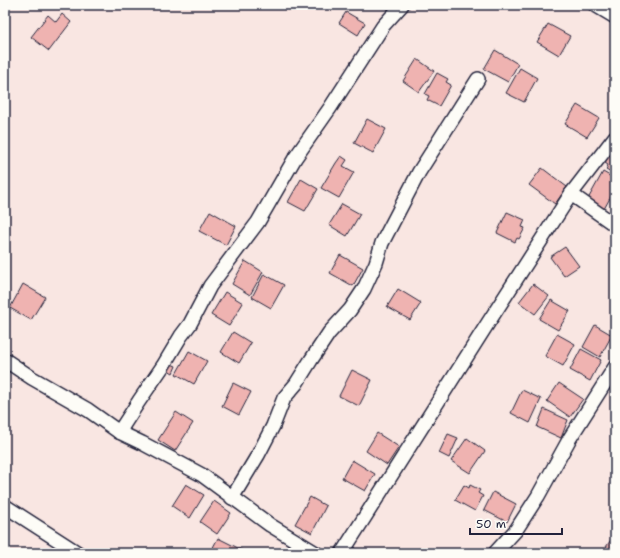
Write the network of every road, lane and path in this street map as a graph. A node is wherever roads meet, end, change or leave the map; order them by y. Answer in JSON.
{"nodes":[{"id":1,"x":402,"y":5,"type":"edge"},
{"id":2,"x":595,"y":5,"type":"edge"},
{"id":3,"x":615,"y":17,"type":"edge"},
{"id":4,"x":478,"y":79,"type":"dead end"},
{"id":5,"x":615,"y":137,"type":"edge"},
{"id":6,"x":572,"y":194,"type":"junction"},
{"id":7,"x":615,"y":225,"type":"edge"},
{"id":8,"x":5,"y":360,"type":"edge"},
{"id":9,"x":615,"y":368,"type":"edge"},
{"id":10,"x":119,"y":432,"type":"junction"},
{"id":11,"x":232,"y":498,"type":"junction"},
{"id":12,"x":5,"y":506,"type":"edge"},
{"id":13,"x":78,"y":553,"type":"edge"},
{"id":14,"x":316,"y":553,"type":"edge"},
{"id":15,"x":342,"y":553,"type":"edge"},
{"id":16,"x":495,"y":553,"type":"edge"}],
"edges":[{"from":1,"to":10,"type":"street"},
{"from":2,"to":3,"type":"street"},
{"from":4,"to":11,"type":"street"},
{"from":5,"to":6,"type":"street"},
{"from":6,"to":7,"type":"street"},
{"from":6,"to":15,"type":"street"},
{"from":8,"to":10,"type":"street"},
{"from":9,"to":16,"type":"street"},
{"from":10,"to":11,"type":"street"},
{"from":11,"to":14,"type":"street"},
{"from":12,"to":13,"type":"street"}]}
